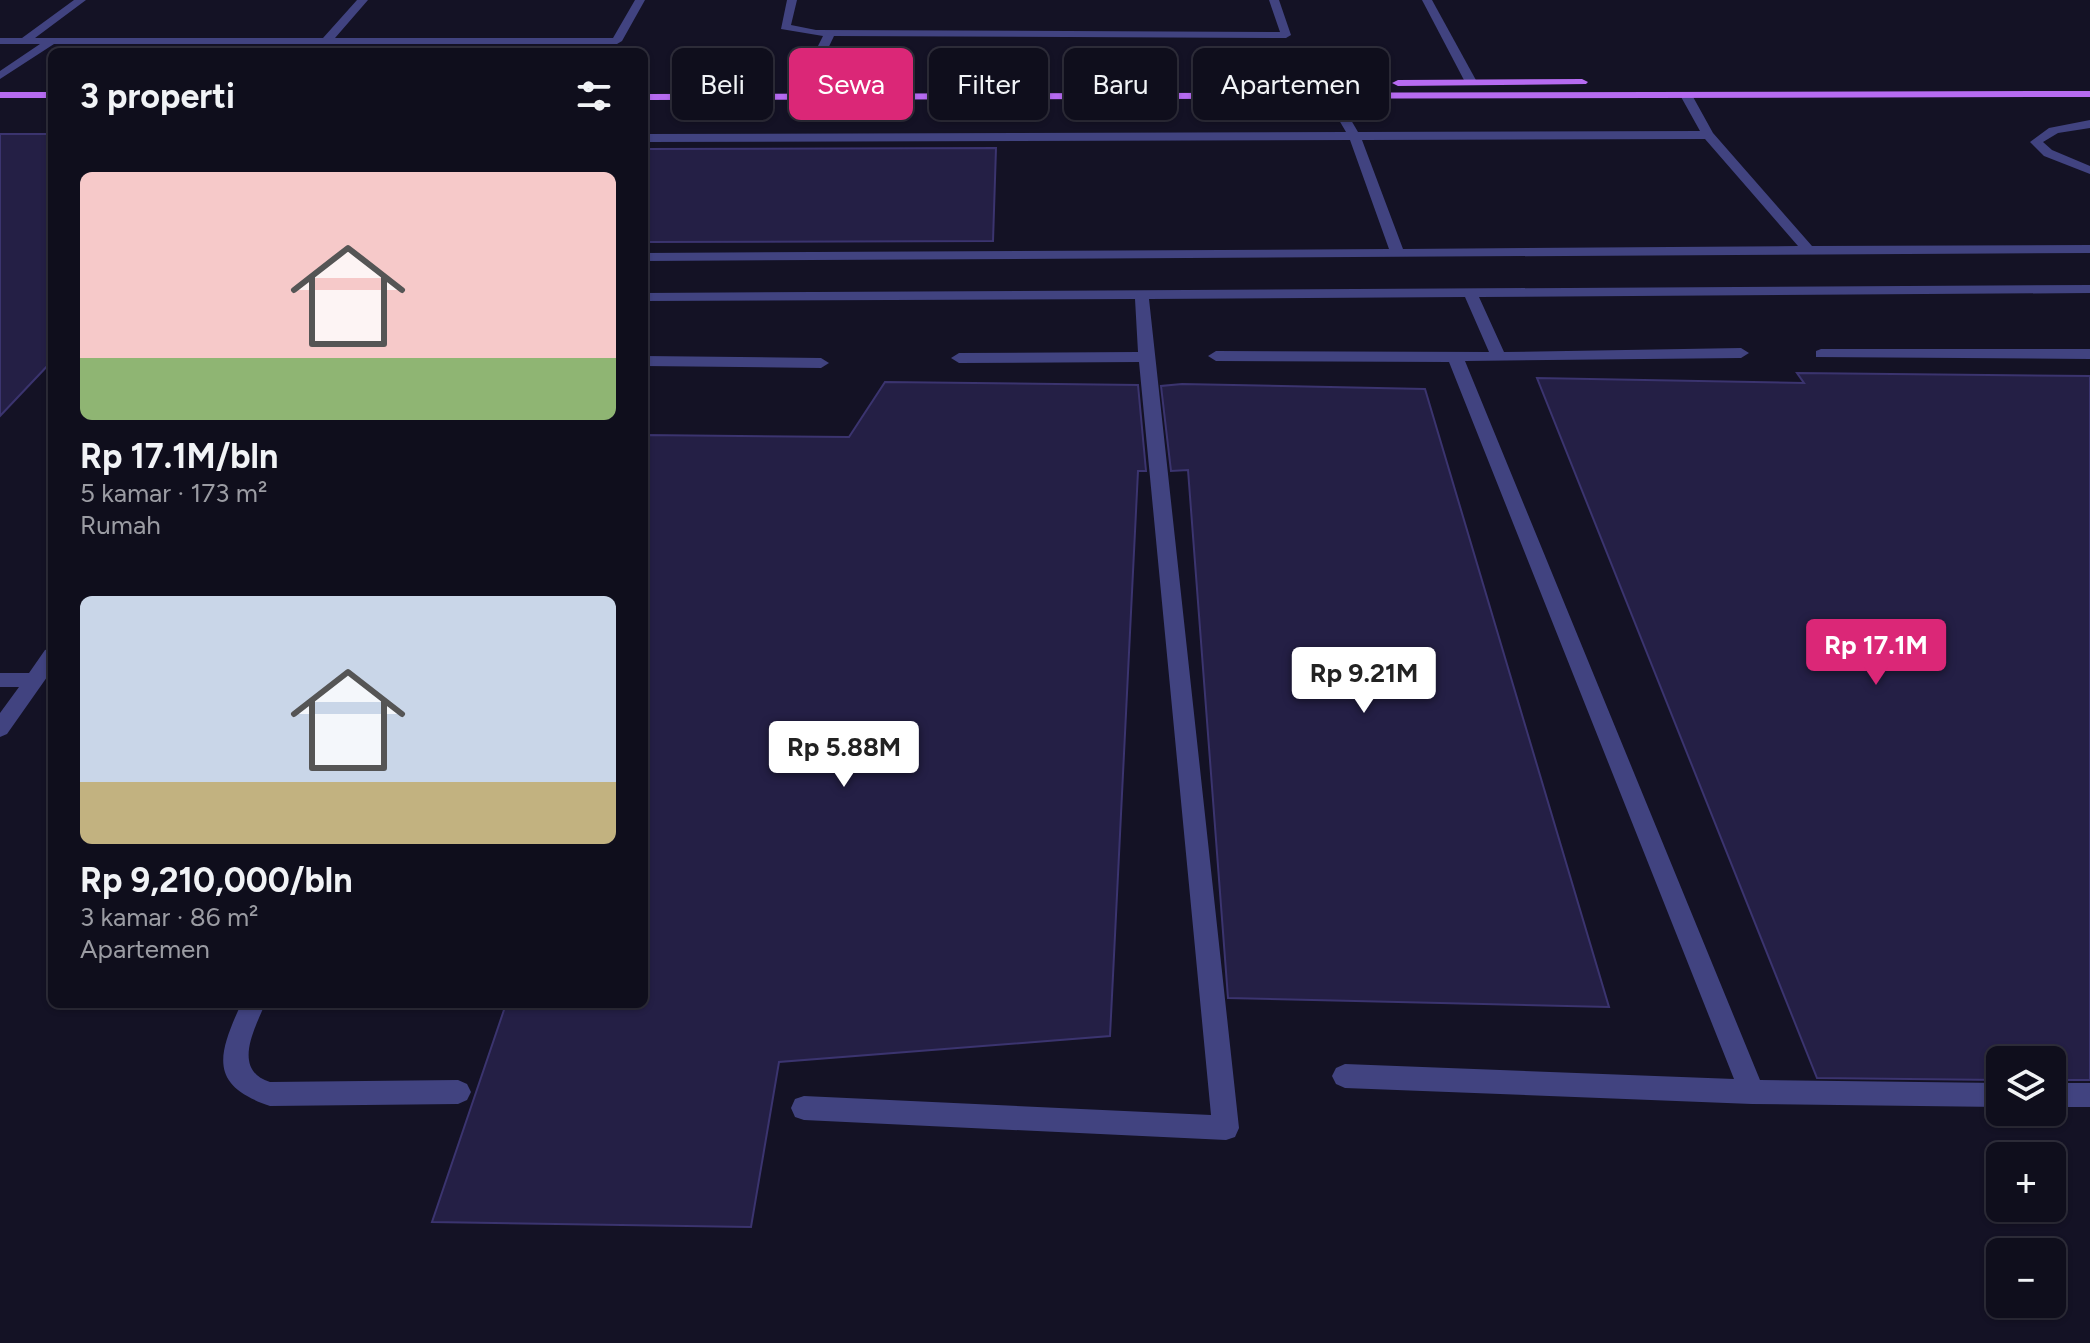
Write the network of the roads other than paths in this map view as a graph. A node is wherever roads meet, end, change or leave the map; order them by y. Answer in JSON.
{"nodes":[{"id":1,"x":81,"y":0,"type":"edge"},
{"id":2,"x":363,"y":0,"type":"edge"},
{"id":3,"x":640,"y":0,"type":"edge"},
{"id":4,"x":792,"y":0,"type":"edge"},
{"id":5,"x":1274,"y":0,"type":"edge"},
{"id":6,"x":1427,"y":0,"type":"edge"},
{"id":7,"x":830,"y":33,"type":"junction"},
{"id":8,"x":0,"y":41,"type":"edge"},
{"id":9,"x":24,"y":41,"type":"junction"},
{"id":10,"x":52,"y":41,"type":"junction"},
{"id":11,"x":326,"y":41,"type":"junction"},
{"id":12,"x":823,"y":48,"type":"edge"},
{"id":13,"x":0,"y":76,"type":"edge"},
{"id":14,"x":2090,"y":81,"type":"edge"},
{"id":15,"x":1471,"y":82,"type":"junction"},
{"id":16,"x":0,"y":84,"type":"edge"},
{"id":17,"x":48,"y":84,"type":"edge"},
{"id":18,"x":648,"y":84,"type":"edge"},
{"id":19,"x":789,"y":84,"type":"edge"},
{"id":20,"x":913,"y":84,"type":"edge"},
{"id":21,"x":2090,"y":94,"type":"edge"},
{"id":22,"x":0,"y":95,"type":"edge"},
{"id":23,"x":48,"y":95,"type":"edge"},
{"id":24,"x":1686,"y":95,"type":"junction"},
{"id":25,"x":1193,"y":96,"type":"edge"},
{"id":26,"x":1389,"y":96,"type":"edge"},
{"id":27,"x":648,"y":97,"type":"edge"},
{"id":28,"x":1345,"y":120,"type":"edge"},
{"id":29,"x":2090,"y":124,"type":"edge"},
{"id":30,"x":1354,"y":135,"type":"junction"},
{"id":31,"x":1708,"y":135,"type":"junction"},
{"id":32,"x":648,"y":138,"type":"edge"},
{"id":33,"x":2090,"y":170,"type":"edge"},
{"id":34,"x":2090,"y":249,"type":"edge"},
{"id":35,"x":1808,"y":250,"type":"junction"},
{"id":36,"x":1398,"y":254,"type":"junction"},
{"id":37,"x":648,"y":257,"type":"edge"},
{"id":38,"x":2090,"y":289,"type":"edge"},
{"id":39,"x":1471,"y":294,"type":"junction"},
{"id":40,"x":1142,"y":295,"type":"junction"},
{"id":41,"x":648,"y":297,"type":"edge"},
{"id":42,"x":1741,"y":353,"type":"dead end"},
{"id":43,"x":1821,"y":354,"type":"dead end"},
{"id":44,"x":2090,"y":354,"type":"edge"},
{"id":45,"x":1216,"y":356,"type":"dead end"},
{"id":46,"x":1498,"y":356,"type":"junction"},
{"id":47,"x":1146,"y":357,"type":"junction"},
{"id":48,"x":1455,"y":357,"type":"junction"},
{"id":49,"x":959,"y":358,"type":"dead end"},
{"id":50,"x":648,"y":361,"type":"edge"},
{"id":51,"x":821,"y":363,"type":"dead end"},
{"id":52,"x":48,"y":661,"type":"edge"},
{"id":53,"x":0,"y":680,"type":"edge"},
{"id":54,"x":36,"y":680,"type":"junction"},
{"id":55,"x":0,"y":729,"type":"edge"},
{"id":56,"x":251,"y":1008,"type":"edge"},
{"id":57,"x":1345,"y":1076,"type":"dead end"},
{"id":58,"x":458,"y":1092,"type":"dead end"},
{"id":59,"x":1752,"y":1092,"type":"junction"},
{"id":60,"x":1986,"y":1095,"type":"edge"},
{"id":61,"x":2066,"y":1095,"type":"edge"},
{"id":62,"x":2090,"y":1095,"type":"edge"},
{"id":63,"x":804,"y":1108,"type":"dead end"}],
"edges":[{"from":1,"to":9,"type":"street"},
{"from":2,"to":11,"type":"street"},
{"from":3,"to":11,"type":"street"},
{"from":4,"to":7,"type":"street"},
{"from":5,"to":7,"type":"street"},
{"from":6,"to":15,"type":"street"},
{"from":7,"to":12,"type":"street"},
{"from":8,"to":9,"type":"street"},
{"from":9,"to":10,"type":"street"},
{"from":10,"to":11,"type":"street"},
{"from":10,"to":13,"type":"street"},
{"from":14,"to":15,"type":"main road"},
{"from":15,"to":20,"type":"main road"},
{"from":16,"to":17,"type":"main road"},
{"from":18,"to":19,"type":"main road"},
{"from":21,"to":24,"type":"main road"},
{"from":22,"to":23,"type":"main road"},
{"from":24,"to":26,"type":"main road"},
{"from":24,"to":31,"type":"street"},
{"from":25,"to":27,"type":"main road"},
{"from":28,"to":30,"type":"street"},
{"from":29,"to":33,"type":"street"},
{"from":30,"to":31,"type":"street"},
{"from":30,"to":32,"type":"street"},
{"from":30,"to":36,"type":"street"},
{"from":31,"to":35,"type":"street"},
{"from":34,"to":35,"type":"street"},
{"from":35,"to":36,"type":"street"},
{"from":36,"to":37,"type":"street"},
{"from":38,"to":39,"type":"street"},
{"from":39,"to":40,"type":"street"},
{"from":39,"to":46,"type":"street"},
{"from":40,"to":41,"type":"street"},
{"from":40,"to":47,"type":"street"},
{"from":42,"to":46,"type":"street"},
{"from":43,"to":44,"type":"street"},
{"from":45,"to":48,"type":"street"},
{"from":46,"to":48,"type":"street"},
{"from":47,"to":49,"type":"street"},
{"from":47,"to":63,"type":"street"},
{"from":48,"to":59,"type":"street"},
{"from":50,"to":51,"type":"street"},
{"from":52,"to":54,"type":"street"},
{"from":53,"to":54,"type":"street"},
{"from":54,"to":55,"type":"street"},
{"from":56,"to":58,"type":"street"},
{"from":57,"to":59,"type":"street"},
{"from":59,"to":60,"type":"street"},
{"from":61,"to":62,"type":"street"}]}
